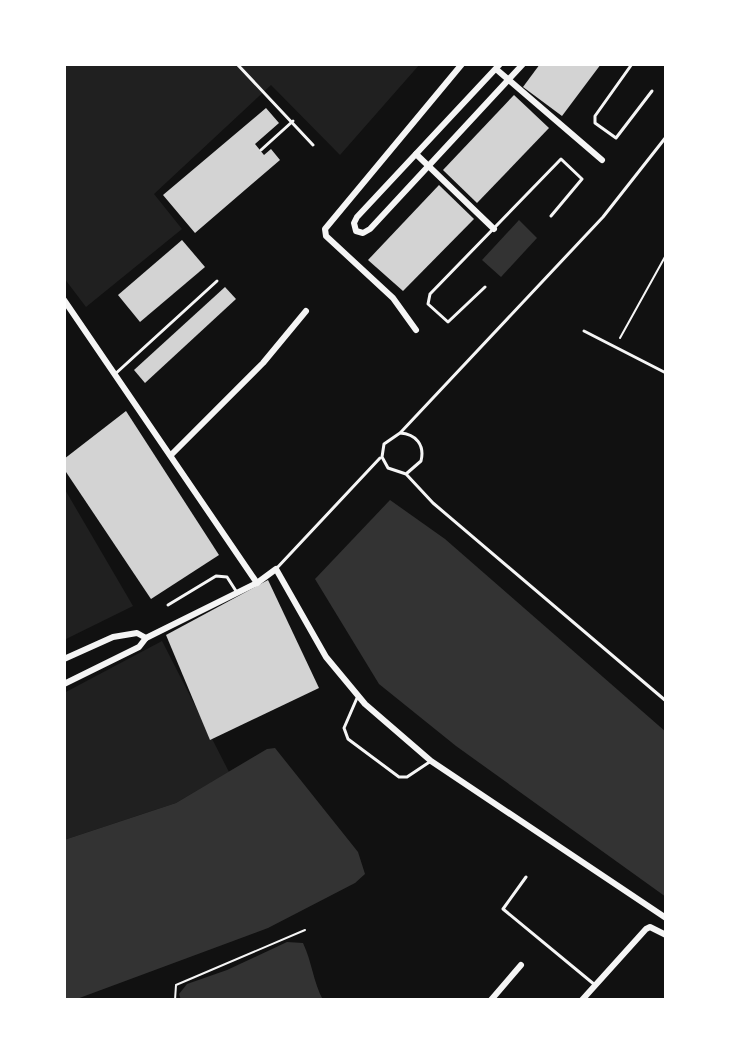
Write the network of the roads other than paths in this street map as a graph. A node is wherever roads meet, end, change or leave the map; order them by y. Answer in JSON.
{"nodes":[{"id":1,"x":237,"y":64,"type":"edge"},
{"id":2,"x":462,"y":64,"type":"edge"},
{"id":3,"x":523,"y":64,"type":"edge"},
{"id":4,"x":632,"y":64,"type":"edge"},
{"id":5,"x":498,"y":67,"type":"edge"},
{"id":6,"x":511,"y":80,"type":"junction"},
{"id":7,"x":652,"y":91,"type":"dead end"},
{"id":8,"x":293,"y":121,"type":"junction"},
{"id":9,"x":666,"y":137,"type":"edge"},
{"id":10,"x":313,"y":145,"type":"dead end"},
{"id":11,"x":261,"y":150,"type":"dead end"},
{"id":12,"x":416,"y":154,"type":"junction"},
{"id":13,"x":602,"y":160,"type":"dead end"},
{"id":14,"x":430,"y":167,"type":"junction"},
{"id":15,"x":551,"y":216,"type":"dead end"},
{"id":16,"x":494,"y":229,"type":"junction"},
{"id":17,"x":217,"y":281,"type":"dead end"},
{"id":18,"x":485,"y":287,"type":"dead end"},
{"id":19,"x":64,"y":300,"type":"edge"},
{"id":20,"x":306,"y":311,"type":"dead end"},
{"id":21,"x":416,"y":330,"type":"dead end"},
{"id":22,"x":584,"y":331,"type":"dead end"},
{"id":23,"x":666,"y":373,"type":"edge"},
{"id":24,"x":114,"y":375,"type":"junction"},
{"id":25,"x":400,"y":433,"type":"junction"},
{"id":26,"x":172,"y":454,"type":"junction"},
{"id":27,"x":382,"y":457,"type":"junction"},
{"id":28,"x":406,"y":474,"type":"junction"},
{"id":29,"x":276,"y":569,"type":"junction"},
{"id":30,"x":257,"y":583,"type":"junction"},
{"id":31,"x":238,"y":593,"type":"junction"},
{"id":32,"x":168,"y":605,"type":"dead end"},
{"id":33,"x":146,"y":638,"type":"junction"},
{"id":34,"x":64,"y":659,"type":"edge"},
{"id":35,"x":64,"y":684,"type":"edge"},
{"id":36,"x":357,"y":697,"type":"junction"},
{"id":37,"x":666,"y":701,"type":"edge"},
{"id":38,"x":431,"y":761,"type":"junction"},
{"id":39,"x":526,"y":877,"type":"dead end"},
{"id":40,"x":666,"y":918,"type":"edge"},
{"id":41,"x":666,"y":935,"type":"edge"},
{"id":42,"x":521,"y":965,"type":"dead end"},
{"id":43,"x":595,"y":985,"type":"junction"},
{"id":44,"x":491,"y":1000,"type":"edge"},
{"id":45,"x":582,"y":1000,"type":"edge"}],
"edges":[{"from":1,"to":8,"type":"lane"},
{"from":2,"to":21,"type":"street"},
{"from":3,"to":6,"type":"street"},
{"from":4,"to":7,"type":"lane"},
{"from":5,"to":6,"type":"street"},
{"from":5,"to":12,"type":"street"},
{"from":6,"to":13,"type":"street"},
{"from":6,"to":14,"type":"street"},
{"from":8,"to":10,"type":"lane"},
{"from":8,"to":11,"type":"lane"},
{"from":9,"to":25,"type":"lane"},
{"from":12,"to":14,"type":"street"},
{"from":12,"to":14,"type":"street"},
{"from":14,"to":16,"type":"street"},
{"from":15,"to":16,"type":"lane"},
{"from":16,"to":18,"type":"lane"},
{"from":17,"to":24,"type":"lane"},
{"from":19,"to":24,"type":"street"},
{"from":20,"to":26,"type":"street"},
{"from":22,"to":23,"type":"lane"},
{"from":24,"to":26,"type":"street"},
{"from":25,"to":27,"type":"lane"},
{"from":25,"to":28,"type":"lane"},
{"from":26,"to":30,"type":"street"},
{"from":27,"to":28,"type":"lane"},
{"from":27,"to":29,"type":"lane"},
{"from":28,"to":37,"type":"lane"},
{"from":29,"to":30,"type":"street"},
{"from":29,"to":36,"type":"street"},
{"from":30,"to":31,"type":"street"},
{"from":31,"to":32,"type":"lane"},
{"from":31,"to":33,"type":"street"},
{"from":33,"to":34,"type":"street"},
{"from":33,"to":35,"type":"street"},
{"from":36,"to":38,"type":"street"},
{"from":36,"to":38,"type":"lane"},
{"from":38,"to":40,"type":"street"},
{"from":39,"to":43,"type":"lane"},
{"from":41,"to":43,"type":"street"},
{"from":42,"to":44,"type":"street"},
{"from":43,"to":45,"type":"street"}]}
